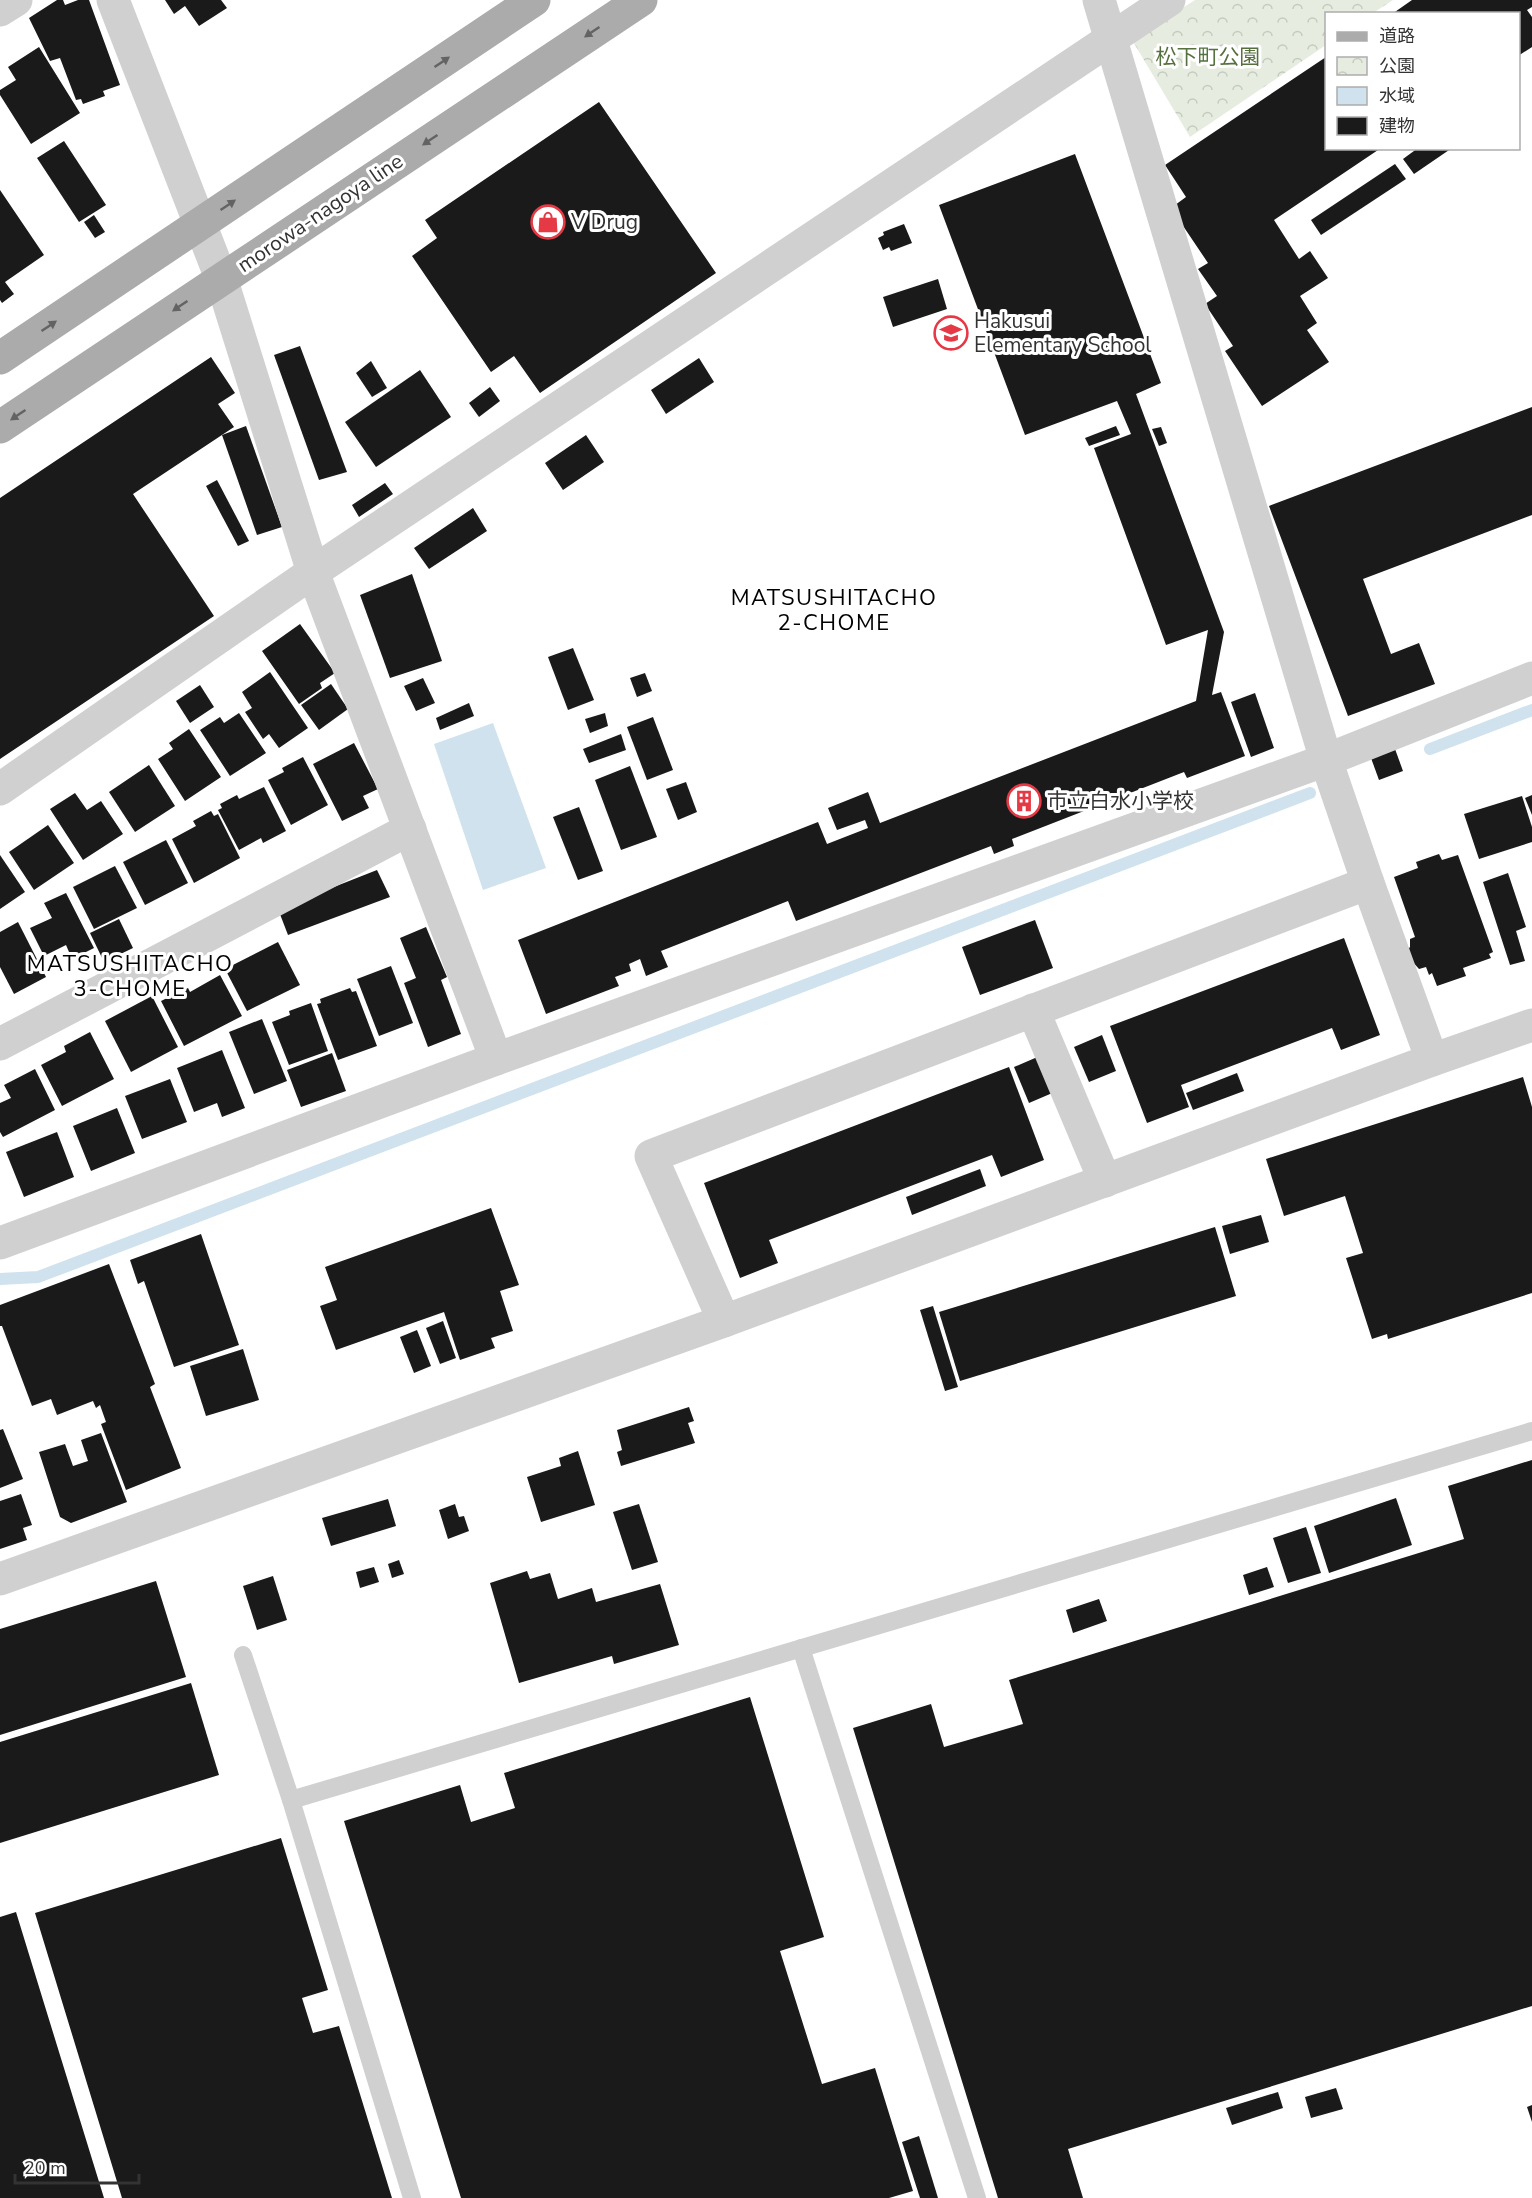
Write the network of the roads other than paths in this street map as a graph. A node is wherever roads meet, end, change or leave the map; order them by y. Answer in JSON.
{"nodes":[{"id":1,"x":15,"y":0,"type":"edge"},
{"id":2,"x":113,"y":0,"type":"edge"},
{"id":3,"x":534,"y":0,"type":"edge"},
{"id":4,"x":641,"y":0,"type":"edge"},
{"id":5,"x":1099,"y":0,"type":"edge"},
{"id":6,"x":1169,"y":0,"type":"edge"},
{"id":7,"x":0,"y":10,"type":"edge"},
{"id":8,"x":1112,"y":38,"type":"junction"},
{"id":9,"x":199,"y":225,"type":"junction"},
{"id":10,"x":221,"y":278,"type":"junction"},
{"id":11,"x":0,"y":358,"type":"edge"},
{"id":12,"x":0,"y":427,"type":"edge"},
{"id":13,"x":313,"y":572,"type":"junction"},
{"id":14,"x":1532,"y":678,"type":"edge"},
{"id":15,"x":1326,"y":760,"type":"junction"},
{"id":16,"x":0,"y":789,"type":"edge"},
{"id":17,"x":410,"y":830,"type":"junction"},
{"id":18,"x":1368,"y":883,"type":"junction"},
{"id":19,"x":1033,"y":1010,"type":"junction"},
{"id":20,"x":1532,"y":1025,"type":"edge"},
{"id":21,"x":0,"y":1044,"type":"edge"},
{"id":22,"x":496,"y":1059,"type":"junction"},
{"id":23,"x":1432,"y":1060,"type":"junction"},
{"id":24,"x":1105,"y":1181,"type":"junction"},
{"id":25,"x":0,"y":1243,"type":"edge"},
{"id":26,"x":724,"y":1321,"type":"junction"},
{"id":27,"x":1532,"y":1431,"type":"edge"},
{"id":28,"x":0,"y":1579,"type":"edge"},
{"id":29,"x":801,"y":1648,"type":"junction"},
{"id":30,"x":243,"y":1655,"type":"dead end"},
{"id":31,"x":291,"y":1800,"type":"junction"},
{"id":32,"x":412,"y":2198,"type":"edge"},
{"id":33,"x":977,"y":2198,"type":"edge"}],
"edges":[{"from":1,"to":7,"type":"street"},
{"from":2,"to":9,"type":"street"},
{"from":9,"to":3,"type":"main road","one_way":true},
{"from":4,"to":10,"type":"main road","name":"morowa-nagoya line","one_way":true},
{"from":5,"to":8,"type":"street"},
{"from":6,"to":8,"type":"street"},
{"from":8,"to":13,"type":"street"},
{"from":8,"to":15,"type":"street"},
{"from":9,"to":10,"type":"street"},
{"from":11,"to":9,"type":"main road","one_way":true},
{"from":10,"to":12,"type":"main road","name":"morowa-nagoya line","one_way":true},
{"from":10,"to":13,"type":"street"},
{"from":13,"to":16,"type":"street"},
{"from":13,"to":17,"type":"street"},
{"from":14,"to":15,"type":"street"},
{"from":15,"to":18,"type":"street"},
{"from":15,"to":22,"type":"street"},
{"from":17,"to":21,"type":"street"},
{"from":17,"to":22,"type":"street"},
{"from":18,"to":19,"type":"street"},
{"from":18,"to":23,"type":"street"},
{"from":19,"to":24,"type":"street"},
{"from":19,"to":26,"type":"street"},
{"from":20,"to":23,"type":"street"},
{"from":22,"to":25,"type":"street"},
{"from":23,"to":24,"type":"street"},
{"from":24,"to":26,"type":"street"},
{"from":26,"to":28,"type":"street"},
{"from":27,"to":29,"type":"lane"},
{"from":29,"to":31,"type":"lane"},
{"from":29,"to":33,"type":"lane"},
{"from":30,"to":31,"type":"lane"},
{"from":31,"to":32,"type":"lane"}]}
